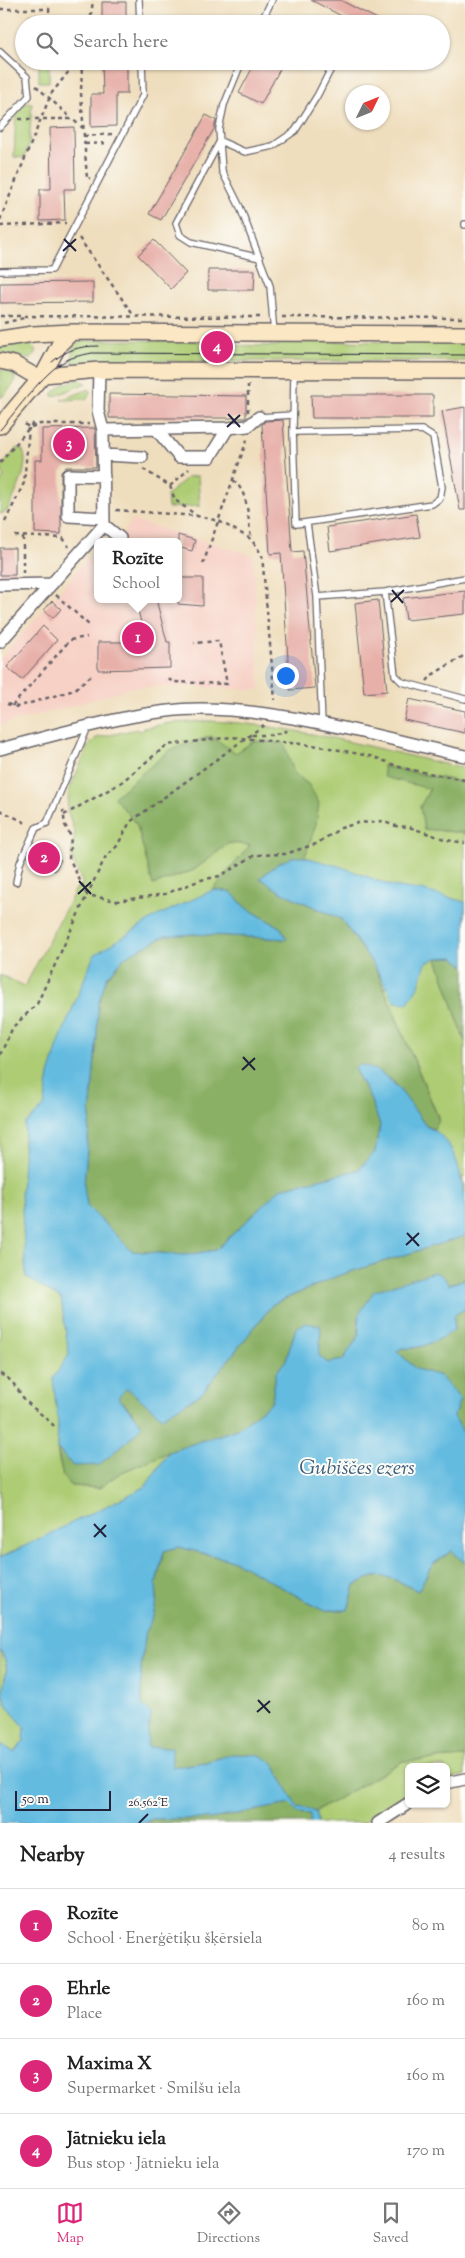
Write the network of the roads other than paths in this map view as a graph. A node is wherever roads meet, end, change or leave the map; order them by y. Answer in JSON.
{"nodes":[{"id":1,"x":139,"y":0,"type":"edge"},
{"id":2,"x":272,"y":0,"type":"edge"},
{"id":3,"x":140,"y":15,"type":"edge"},
{"id":4,"x":264,"y":15,"type":"edge"},
{"id":5,"x":0,"y":52,"type":"edge"},
{"id":6,"x":15,"y":66,"type":"edge"},
{"id":7,"x":19,"y":70,"type":"edge"},
{"id":8,"x":142,"y":70,"type":"edge"},
{"id":9,"x":238,"y":70,"type":"edge"},
{"id":10,"x":330,"y":70,"type":"edge"},
{"id":11,"x":0,"y":127,"type":"edge"},
{"id":12,"x":220,"y":141,"type":"junction"},
{"id":13,"x":260,"y":258,"type":"junction"},
{"id":14,"x":0,"y":272,"type":"edge"},
{"id":15,"x":72,"y":332,"type":"junction"},
{"id":16,"x":274,"y":332,"type":"junction"},
{"id":17,"x":465,"y":334,"type":"edge"},
{"id":18,"x":0,"y":339,"type":"edge"},
{"id":19,"x":0,"y":361,"type":"edge"},
{"id":20,"x":99,"y":370,"type":"junction"},
{"id":21,"x":294,"y":370,"type":"junction"},
{"id":22,"x":465,"y":371,"type":"edge"},
{"id":23,"x":42,"y":377,"type":"junction"},
{"id":24,"x":293,"y":415,"type":"junction"},
{"id":25,"x":253,"y":422,"type":"joint"},
{"id":26,"x":0,"y":426,"type":"edge"},
{"id":27,"x":102,"y":426,"type":"junction"},
{"id":28,"x":228,"y":428,"type":"junction"},
{"id":29,"x":156,"y":430,"type":"junction"},
{"id":30,"x":293,"y":432,"type":"junction"},
{"id":31,"x":103,"y":455,"type":"junction"},
{"id":32,"x":142,"y":457,"type":"dead end"},
{"id":33,"x":104,"y":476,"type":"junction"},
{"id":34,"x":104,"y":517,"type":"junction"},
{"id":35,"x":308,"y":523,"type":"junction"},
{"id":36,"x":120,"y":538,"type":"dead end"},
{"id":37,"x":465,"y":578,"type":"edge"},
{"id":38,"x":0,"y":585,"type":"edge"},
{"id":39,"x":54,"y":589,"type":"junction"},
{"id":40,"x":384,"y":592,"type":"junction"},
{"id":41,"x":317,"y":597,"type":"junction"},
{"id":42,"x":0,"y":642,"type":"edge"},
{"id":43,"x":465,"y":699,"type":"edge"},
{"id":44,"x":322,"y":725,"type":"junction"},
{"id":45,"x":88,"y":727,"type":"junction"},
{"id":46,"x":0,"y":750,"type":"edge"},
{"id":47,"x":465,"y":756,"type":"edge"},
{"id":48,"x":16,"y":882,"type":"dead end"},
{"id":49,"x":465,"y":1779,"type":"edge"},
{"id":50,"x":450,"y":1782,"type":"edge"},
{"id":51,"x":405,"y":1806,"type":"edge"},
{"id":52,"x":378,"y":1823,"type":"edge"}],
"edges":[{"from":1,"to":3,"type":"lane"},
{"from":2,"to":4,"type":"lane"},
{"from":5,"to":6,"type":"lane"},
{"from":7,"to":11,"type":"lane"},
{"from":8,"to":14,"type":"lane"},
{"from":9,"to":12,"type":"lane"},
{"from":10,"to":12,"type":"lane"},
{"from":12,"to":13,"type":"lane"},
{"from":12,"to":13,"type":"lane"},
{"from":13,"to":16,"type":"lane"},
{"from":15,"to":16,"type":"street"},
{"from":15,"to":18,"type":"street"},
{"from":15,"to":23,"type":"street"},
{"from":16,"to":17,"type":"street"},
{"from":19,"to":23,"type":"street"},
{"from":20,"to":21,"type":"street"},
{"from":20,"to":23,"type":"street"},
{"from":20,"to":27,"type":"street"},
{"from":21,"to":22,"type":"street"},
{"from":21,"to":24,"type":"lane"},
{"from":23,"to":26,"type":"street"},
{"from":24,"to":25,"type":"lane"},
{"from":24,"to":30,"type":"lane"},
{"from":25,"to":28,"type":"street"},
{"from":27,"to":29,"type":"street"},
{"from":27,"to":31,"type":"street"},
{"from":28,"to":29,"type":"street"},
{"from":28,"to":29,"type":"street"},
{"from":30,"to":35,"type":"lane"},
{"from":30,"to":35,"type":"lane"},
{"from":31,"to":32,"type":"street"},
{"from":31,"to":33,"type":"street"},
{"from":33,"to":34,"type":"street"},
{"from":33,"to":34,"type":"street"},
{"from":34,"to":36,"type":"street"},
{"from":34,"to":39,"type":"street"},
{"from":35,"to":41,"type":"lane"},
{"from":37,"to":40,"type":"lane"},
{"from":38,"to":39,"type":"street"},
{"from":39,"to":42,"type":"street"},
{"from":40,"to":41,"type":"lane"},
{"from":40,"to":43,"type":"lane"},
{"from":41,"to":44,"type":"lane"},
{"from":44,"to":45,"type":"street"},
{"from":44,"to":47,"type":"street"},
{"from":45,"to":46,"type":"street"},
{"from":45,"to":48,"type":"lane"},
{"from":49,"to":50,"type":"street"},
{"from":51,"to":52,"type":"street"}]}
